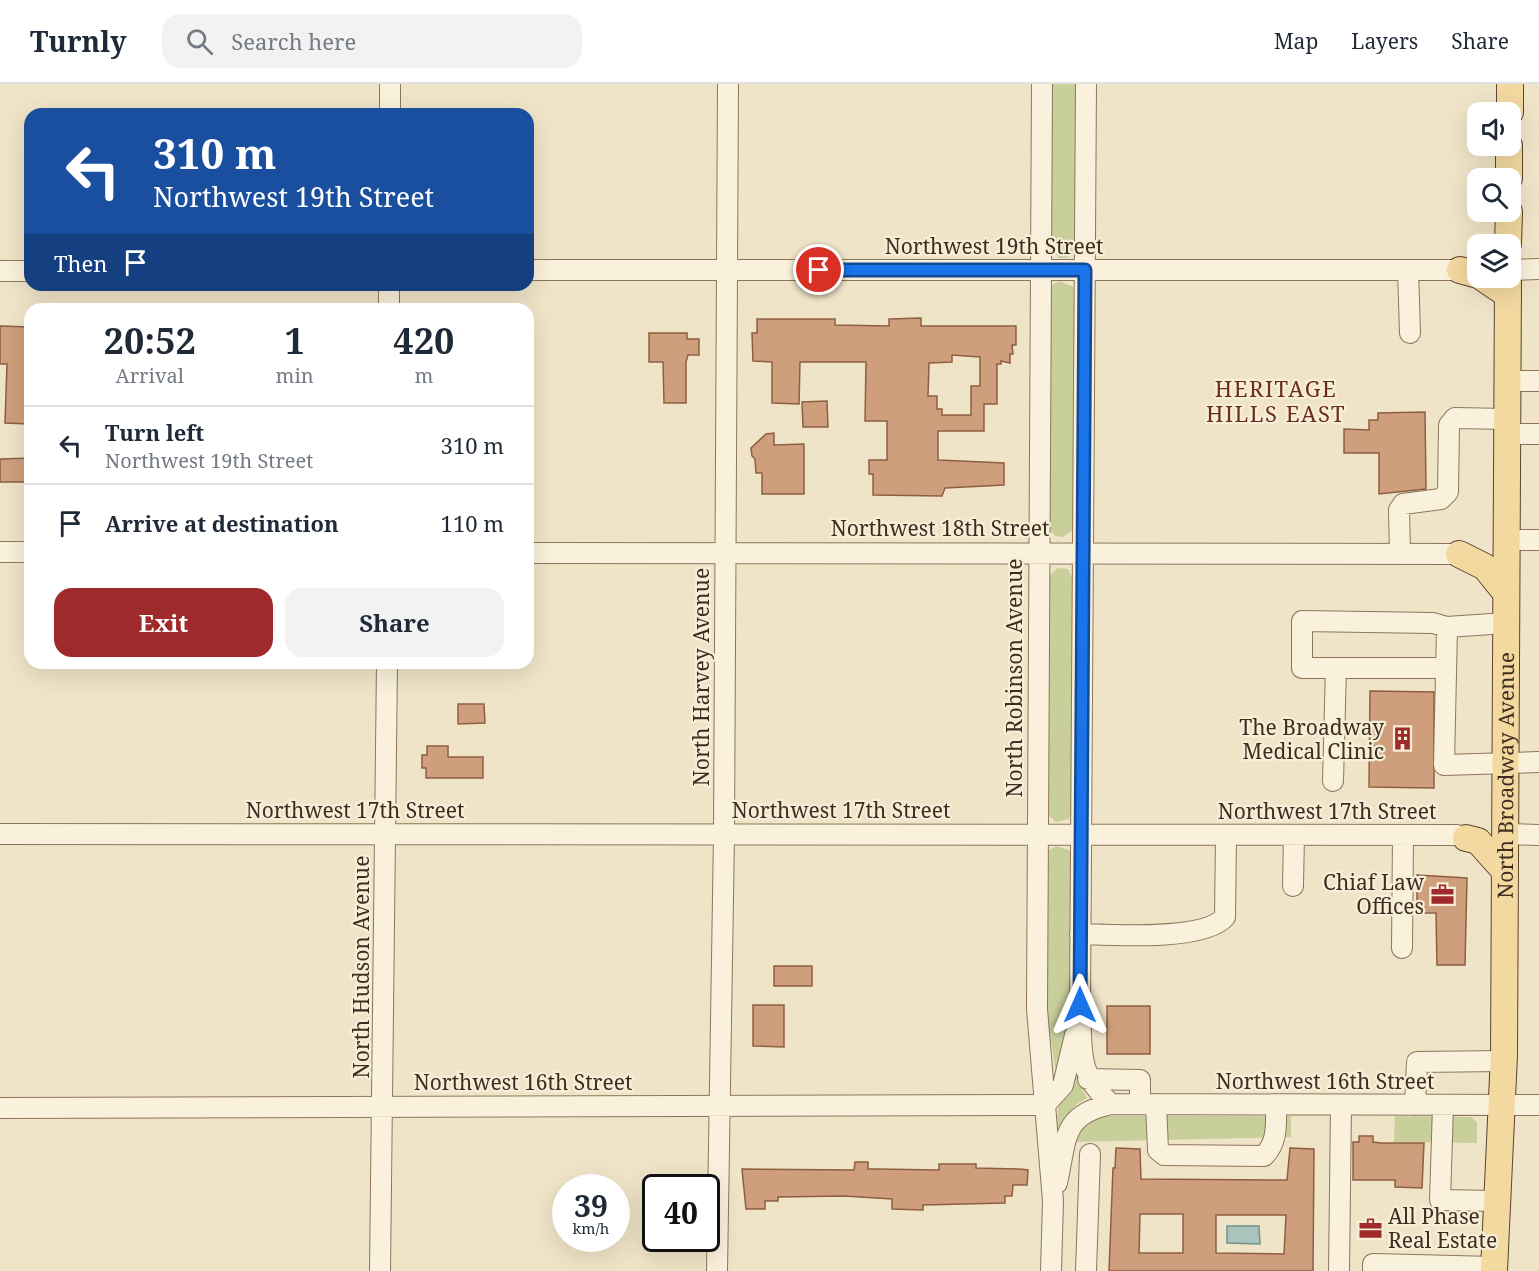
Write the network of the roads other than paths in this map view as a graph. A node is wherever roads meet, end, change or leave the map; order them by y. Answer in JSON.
{"nodes":[{"id":1,"x":390,"y":84,"type":"edge"},
{"id":2,"x":728,"y":84,"type":"edge"},
{"id":3,"x":1042,"y":84,"type":"edge"},
{"id":4,"x":1086,"y":84,"type":"edge"},
{"id":5,"x":1510,"y":84,"type":"edge"},
{"id":6,"x":1509,"y":102,"type":"edge"},
{"id":7,"x":390,"y":108,"type":"edge"},
{"id":8,"x":1539,"y":269,"type":"edge"},
{"id":9,"x":534,"y":270,"type":"edge"},
{"id":10,"x":727,"y":270,"type":"junction"},
{"id":11,"x":1041,"y":270,"type":"junction"},
{"id":12,"x":1085,"y":270,"type":"junction"},
{"id":13,"x":1408,"y":270,"type":"junction"},
{"id":14,"x":1521,"y":270,"type":"edge"},
{"id":15,"x":0,"y":271,"type":"edge"},
{"id":16,"x":24,"y":271,"type":"edge"},
{"id":17,"x":1467,"y":274,"type":"edge"},
{"id":18,"x":1508,"y":288,"type":"edge"},
{"id":19,"x":1410,"y":333,"type":"dead end"},
{"id":20,"x":1508,"y":381,"type":"junction"},
{"id":21,"x":1539,"y":381,"type":"edge"},
{"id":22,"x":1507,"y":426,"type":"junction"},
{"id":23,"x":1539,"y":434,"type":"edge"},
{"id":24,"x":1507,"y":540,"type":"junction"},
{"id":25,"x":1539,"y":540,"type":"edge"},
{"id":26,"x":0,"y":552,"type":"edge"},
{"id":27,"x":24,"y":552,"type":"edge"},
{"id":28,"x":534,"y":552,"type":"edge"},
{"id":29,"x":725,"y":552,"type":"junction"},
{"id":30,"x":1039,"y":552,"type":"junction"},
{"id":31,"x":1083,"y":552,"type":"junction"},
{"id":32,"x":1400,"y":554,"type":"junction"},
{"id":33,"x":1459,"y":554,"type":"joint"},
{"id":34,"x":1506,"y":593,"type":"junction"},
{"id":35,"x":1506,"y":623,"type":"junction"},
{"id":36,"x":1447,"y":627,"type":"junction"},
{"id":37,"x":1336,"y":668,"type":"junction"},
{"id":38,"x":1446,"y":668,"type":"junction"},
{"id":39,"x":387,"y":669,"type":"edge"},
{"id":40,"x":1539,"y":762,"type":"edge"},
{"id":41,"x":1506,"y":764,"type":"junction"},
{"id":42,"x":1333,"y":781,"type":"dead end"},
{"id":43,"x":0,"y":834,"type":"edge"},
{"id":44,"x":386,"y":834,"type":"junction"},
{"id":45,"x":724,"y":834,"type":"junction"},
{"id":46,"x":1037,"y":834,"type":"junction"},
{"id":47,"x":1504,"y":834,"type":"junction"},
{"id":48,"x":1081,"y":835,"type":"junction"},
{"id":49,"x":1227,"y":835,"type":"junction"},
{"id":50,"x":1294,"y":835,"type":"junction"},
{"id":51,"x":1403,"y":835,"type":"junction"},
{"id":52,"x":1539,"y":835,"type":"edge"},
{"id":53,"x":1466,"y":838,"type":"joint"},
{"id":54,"x":1504,"y":870,"type":"junction"},
{"id":55,"x":1293,"y":886,"type":"dead end"},
{"id":56,"x":1080,"y":934,"type":"junction"},
{"id":57,"x":1402,"y":948,"type":"dead end"},
{"id":58,"x":1080,"y":1005,"type":"junction"},
{"id":59,"x":1503,"y":1061,"type":"junction"},
{"id":60,"x":1088,"y":1079,"type":"junction"},
{"id":61,"x":1111,"y":1104,"type":"junction"},
{"id":62,"x":1148,"y":1104,"type":"junction"},
{"id":63,"x":1045,"y":1105,"type":"junction"},
{"id":64,"x":1276,"y":1105,"type":"junction"},
{"id":65,"x":1341,"y":1105,"type":"junction"},
{"id":66,"x":1415,"y":1105,"type":"junction"},
{"id":67,"x":1501,"y":1105,"type":"junction"},
{"id":68,"x":1539,"y":1105,"type":"edge"},
{"id":69,"x":721,"y":1106,"type":"junction"},
{"id":70,"x":1443,"y":1106,"type":"junction"},
{"id":71,"x":384,"y":1107,"type":"junction"},
{"id":72,"x":0,"y":1108,"type":"edge"},
{"id":73,"x":1090,"y":1154,"type":"dead end"},
{"id":74,"x":1053,"y":1201,"type":"junction"},
{"id":75,"x":1496,"y":1201,"type":"junction"},
{"id":76,"x":1494,"y":1269,"type":"edge"},
{"id":77,"x":380,"y":1271,"type":"edge"},
{"id":78,"x":717,"y":1271,"type":"edge"},
{"id":79,"x":1051,"y":1271,"type":"edge"},
{"id":80,"x":1086,"y":1271,"type":"edge"},
{"id":81,"x":1339,"y":1271,"type":"edge"},
{"id":82,"x":1373,"y":1271,"type":"edge"}],
"edges":[{"from":1,"to":7,"type":"street"},
{"from":2,"to":10,"type":"street","name":"North Harvey Avenue"},
{"from":3,"to":11,"type":"street","name":"North Robinson Avenue"},
{"from":4,"to":12,"type":"street"},
{"from":5,"to":6,"type":"main road"},
{"from":8,"to":14,"type":"street"},
{"from":9,"to":10,"type":"street","name":"Northwest 19th Street"},
{"from":10,"to":11,"type":"street","name":"Northwest 19th Street"},
{"from":10,"to":29,"type":"street","name":"North Harvey Avenue"},
{"from":11,"to":12,"type":"street","name":"Northwest 19th Street"},
{"from":11,"to":30,"type":"street","name":"North Robinson Avenue"},
{"from":12,"to":13,"type":"street","name":"Northwest 19th Street"},
{"from":12,"to":31,"type":"street"},
{"from":13,"to":17,"type":"street","name":"Northwest 19th Street"},
{"from":13,"to":19,"type":"street"},
{"from":15,"to":16,"type":"street"},
{"from":18,"to":20,"type":"main road","name":"North Broadway Avenue"},
{"from":20,"to":21,"type":"street"},
{"from":20,"to":22,"type":"main road","name":"North Broadway Avenue"},
{"from":22,"to":23,"type":"street"},
{"from":22,"to":24,"type":"main road","name":"North Broadway Avenue"},
{"from":22,"to":32,"type":"street"},
{"from":24,"to":25,"type":"street"},
{"from":24,"to":34,"type":"main road","name":"North Broadway Avenue"},
{"from":26,"to":27,"type":"street"},
{"from":28,"to":29,"type":"street","name":"Northwest 18th Street"},
{"from":29,"to":30,"type":"street","name":"Northwest 18th Street"},
{"from":29,"to":45,"type":"street","name":"North Harvey Avenue"},
{"from":30,"to":31,"type":"street","name":"Northwest 18th Street"},
{"from":30,"to":46,"type":"street","name":"North Robinson Avenue"},
{"from":31,"to":32,"type":"street","name":"Northwest 18th Street"},
{"from":31,"to":48,"type":"street"},
{"from":32,"to":33,"type":"street","name":"Northwest 18th Street"},
{"from":33,"to":34,"type":"main road"},
{"from":34,"to":35,"type":"main road","name":"North Broadway Avenue"},
{"from":35,"to":36,"type":"street"},
{"from":35,"to":41,"type":"main road","name":"North Broadway Avenue"},
{"from":36,"to":37,"type":"street"},
{"from":36,"to":38,"type":"street"},
{"from":37,"to":38,"type":"street"},
{"from":37,"to":42,"type":"street"},
{"from":38,"to":41,"type":"street"},
{"from":39,"to":44,"type":"street","name":"North Hudson Avenue"},
{"from":40,"to":41,"type":"street"},
{"from":41,"to":47,"type":"main road","name":"North Broadway Avenue"},
{"from":43,"to":44,"type":"street","name":"Northwest 17th Street"},
{"from":44,"to":45,"type":"street","name":"Northwest 17th Street"},
{"from":44,"to":71,"type":"street","name":"North Hudson Avenue"},
{"from":45,"to":46,"type":"street","name":"Northwest 17th Street"},
{"from":45,"to":69,"type":"street","name":"North Harvey Avenue"},
{"from":46,"to":48,"type":"street","name":"Northwest 17th Street"},
{"from":46,"to":63,"type":"street","name":"North Robinson Avenue"},
{"from":47,"to":52,"type":"street"},
{"from":47,"to":54,"type":"main road","name":"North Broadway Avenue"},
{"from":48,"to":49,"type":"street","name":"Northwest 17th Street"},
{"from":48,"to":56,"type":"street"},
{"from":49,"to":50,"type":"street","name":"Northwest 17th Street"},
{"from":49,"to":56,"type":"street"},
{"from":50,"to":51,"type":"street","name":"Northwest 17th Street"},
{"from":50,"to":55,"type":"street"},
{"from":51,"to":53,"type":"street","name":"Northwest 17th Street"},
{"from":51,"to":57,"type":"street"},
{"from":53,"to":54,"type":"main road"},
{"from":54,"to":59,"type":"main road","name":"North Broadway Avenue"},
{"from":56,"to":58,"type":"street"},
{"from":58,"to":60,"type":"street"},
{"from":58,"to":63,"type":"street"},
{"from":59,"to":66,"type":"street"},
{"from":59,"to":67,"type":"main road","name":"North Broadway Avenue"},
{"from":60,"to":61,"type":"street"},
{"from":60,"to":62,"type":"street"},
{"from":61,"to":62,"type":"street","name":"Northwest 16th Street"},
{"from":61,"to":74,"type":"street","name":"Northwest 16th Street"},
{"from":62,"to":64,"type":"street","name":"Northwest 16th Street"},
{"from":62,"to":64,"type":"street"},
{"from":63,"to":69,"type":"street","name":"Northwest 16th Street"},
{"from":63,"to":74,"type":"street","name":"North Robinson Avenue"},
{"from":64,"to":65,"type":"street","name":"Northwest 16th Street"},
{"from":65,"to":66,"type":"street","name":"Northwest 16th Street"},
{"from":65,"to":81,"type":"street"},
{"from":66,"to":70,"type":"street","name":"Northwest 16th Street"},
{"from":67,"to":68,"type":"street","name":"Northwest 16th Street"},
{"from":67,"to":70,"type":"street","name":"Northwest 16th Street"},
{"from":67,"to":75,"type":"main road","name":"North Broadway Avenue"},
{"from":69,"to":71,"type":"street","name":"Northwest 16th Street"},
{"from":69,"to":78,"type":"street","name":"North Harvey Avenue"},
{"from":70,"to":75,"type":"street"},
{"from":71,"to":72,"type":"street","name":"Northwest 16th Street"},
{"from":71,"to":77,"type":"street","name":"North Hudson Avenue"},
{"from":73,"to":80,"type":"street"},
{"from":74,"to":79,"type":"street","name":"North Robinson Avenue"},
{"from":75,"to":76,"type":"main road","name":"North Broadway Avenue"},
{"from":76,"to":82,"type":"street"}]}
